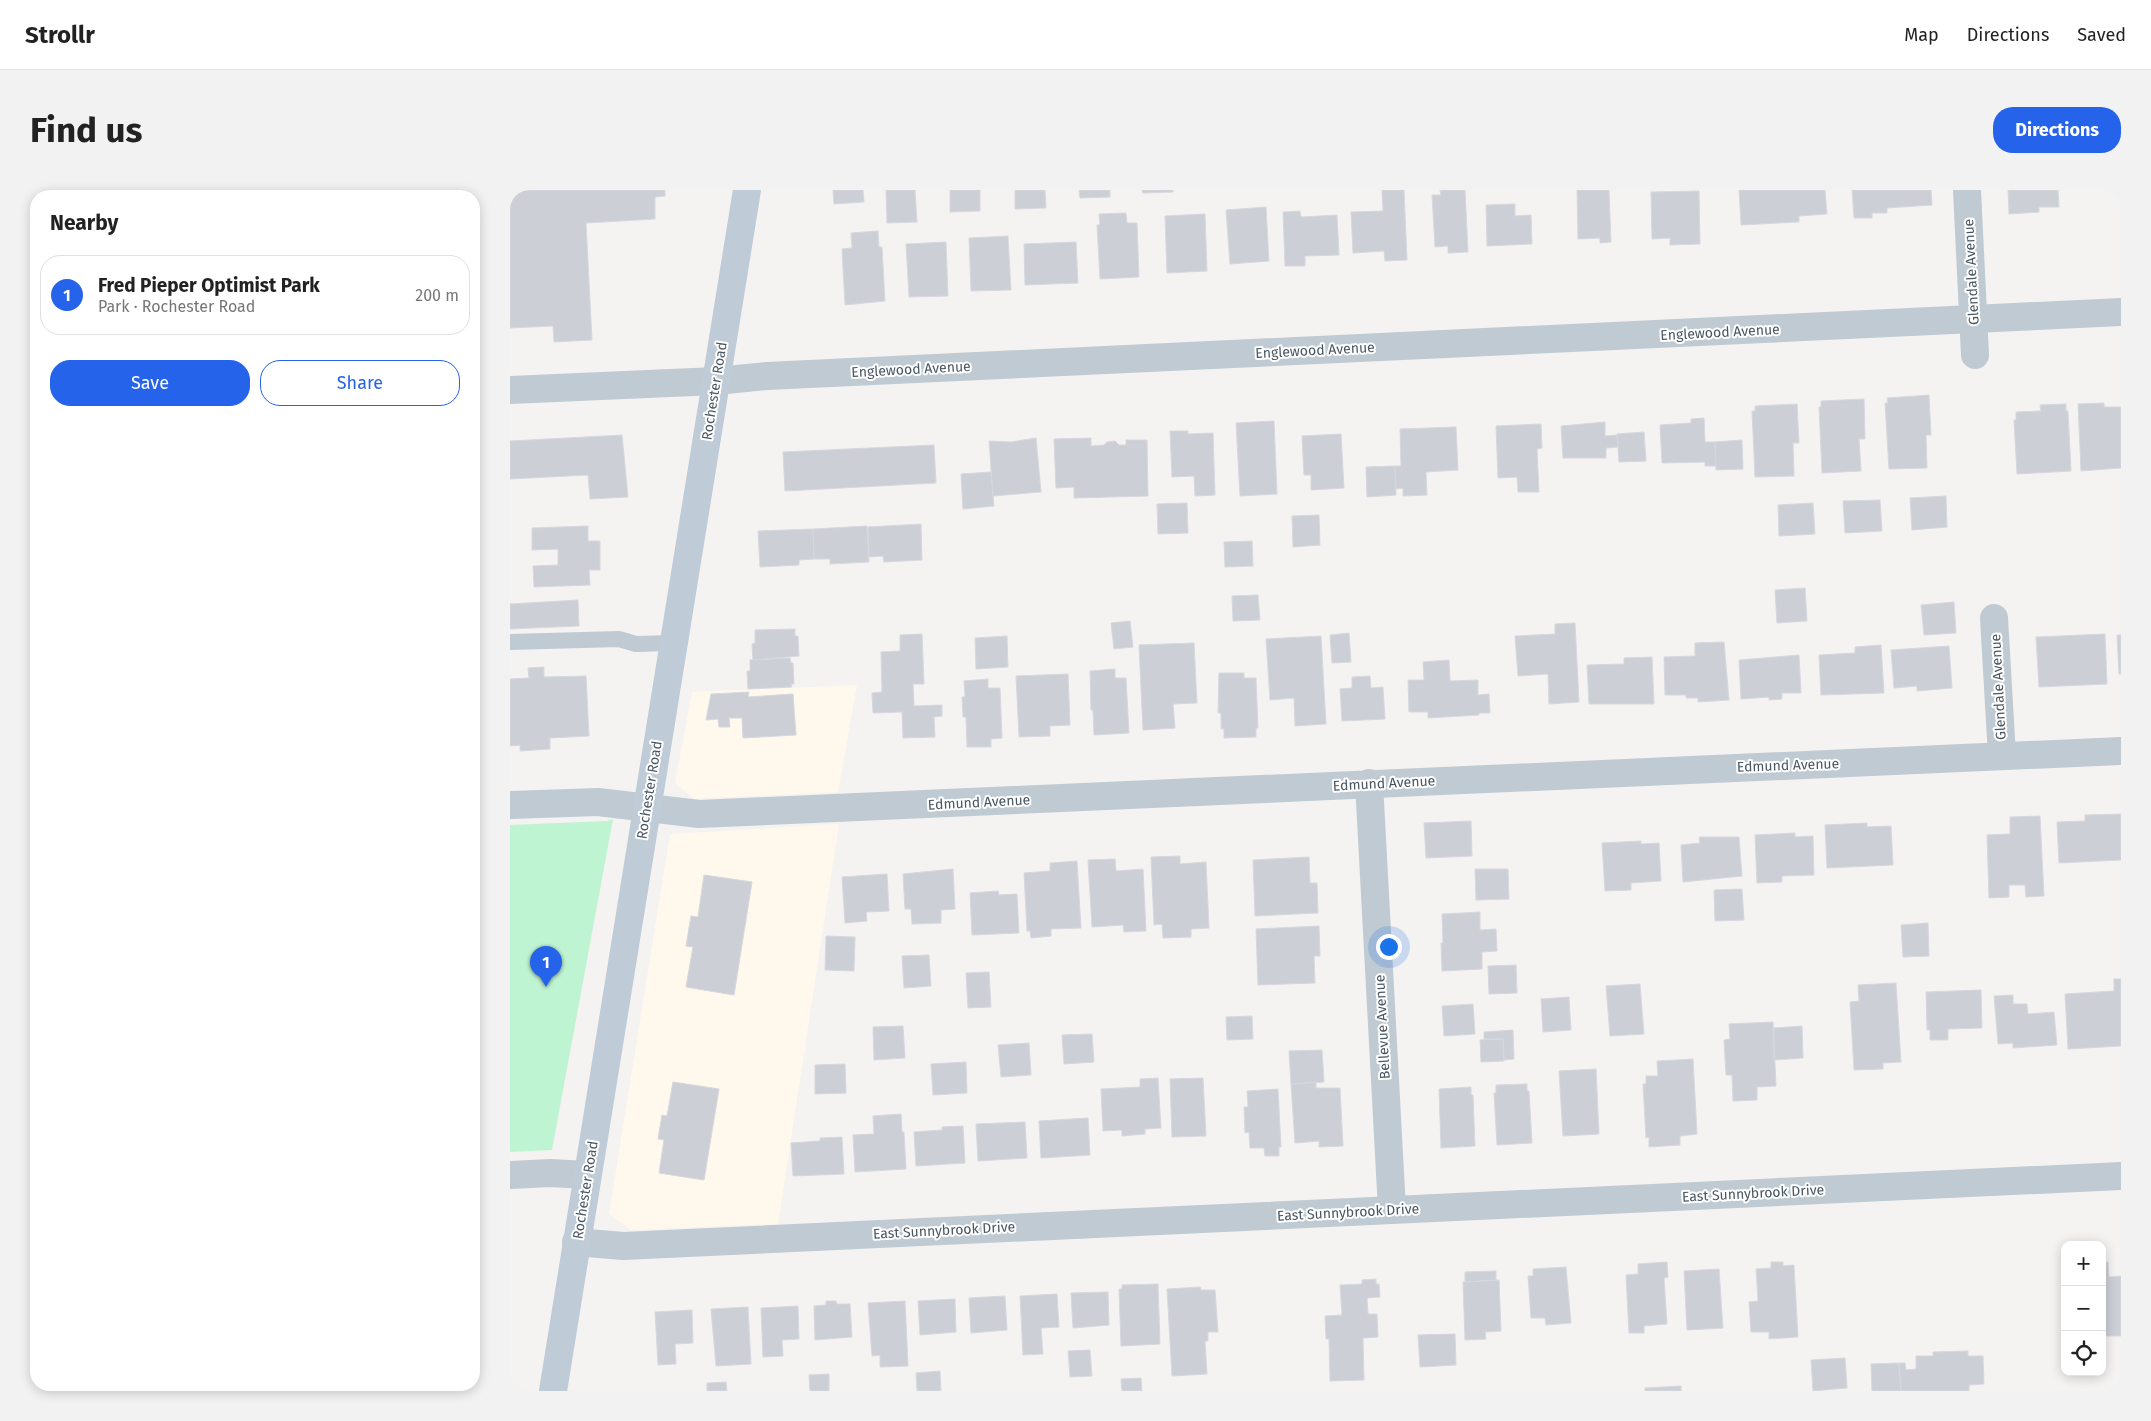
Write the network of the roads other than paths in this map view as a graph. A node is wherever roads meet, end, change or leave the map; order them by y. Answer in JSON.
{"nodes":[{"id":1,"x":747,"y":190,"type":"edge"},
{"id":2,"x":1967,"y":190,"type":"edge"},
{"id":3,"x":2121,"y":312,"type":"edge"},
{"id":4,"x":1974,"y":320,"type":"junction"},
{"id":5,"x":1975,"y":355,"type":"dead end"},
{"id":6,"x":716,"y":381,"type":"junction"},
{"id":7,"x":510,"y":390,"type":"edge"},
{"id":8,"x":1994,"y":618,"type":"dead end"},
{"id":9,"x":510,"y":642,"type":"edge"},
{"id":10,"x":673,"y":643,"type":"junction"},
{"id":11,"x":2121,"y":751,"type":"edge"},
{"id":12,"x":2002,"y":756,"type":"junction"},
{"id":13,"x":1369,"y":784,"type":"junction"},
{"id":14,"x":510,"y":805,"type":"edge"},
{"id":15,"x":646,"y":809,"type":"junction"},
{"id":16,"x":510,"y":1175,"type":"edge"},
{"id":17,"x":587,"y":1176,"type":"junction"},
{"id":18,"x":2121,"y":1176,"type":"edge"},
{"id":19,"x":1392,"y":1210,"type":"junction"},
{"id":20,"x":576,"y":1242,"type":"junction"},
{"id":21,"x":553,"y":1391,"type":"edge"}],
"edges":[{"from":1,"to":6,"type":"main road","name":"Rochester Road"},
{"from":2,"to":4,"type":"street","name":"Glendale Avenue"},
{"from":3,"to":4,"type":"street","name":"Englewood Avenue"},
{"from":4,"to":5,"type":"street","name":"Glendale Avenue"},
{"from":4,"to":6,"type":"street","name":"Englewood Avenue"},
{"from":6,"to":7,"type":"street","name":"Englewood Avenue"},
{"from":6,"to":10,"type":"main road","name":"Rochester Road"},
{"from":8,"to":12,"type":"street","name":"Glendale Avenue"},
{"from":9,"to":10,"type":"lane"},
{"from":10,"to":15,"type":"main road","name":"Rochester Road"},
{"from":11,"to":12,"type":"street","name":"Edmund Avenue"},
{"from":12,"to":13,"type":"street","name":"Edmund Avenue"},
{"from":13,"to":15,"type":"street","name":"Edmund Avenue"},
{"from":13,"to":19,"type":"street","name":"Bellevue Avenue"},
{"from":14,"to":15,"type":"street","name":"Edmund Avenue"},
{"from":15,"to":17,"type":"main road","name":"Rochester Road"},
{"from":16,"to":17,"type":"street"},
{"from":17,"to":20,"type":"main road","name":"Rochester Road"},
{"from":18,"to":19,"type":"street","name":"East Sunnybrook Drive"},
{"from":19,"to":20,"type":"street","name":"East Sunnybrook Drive"},
{"from":20,"to":21,"type":"main road","name":"Rochester Road"}]}
